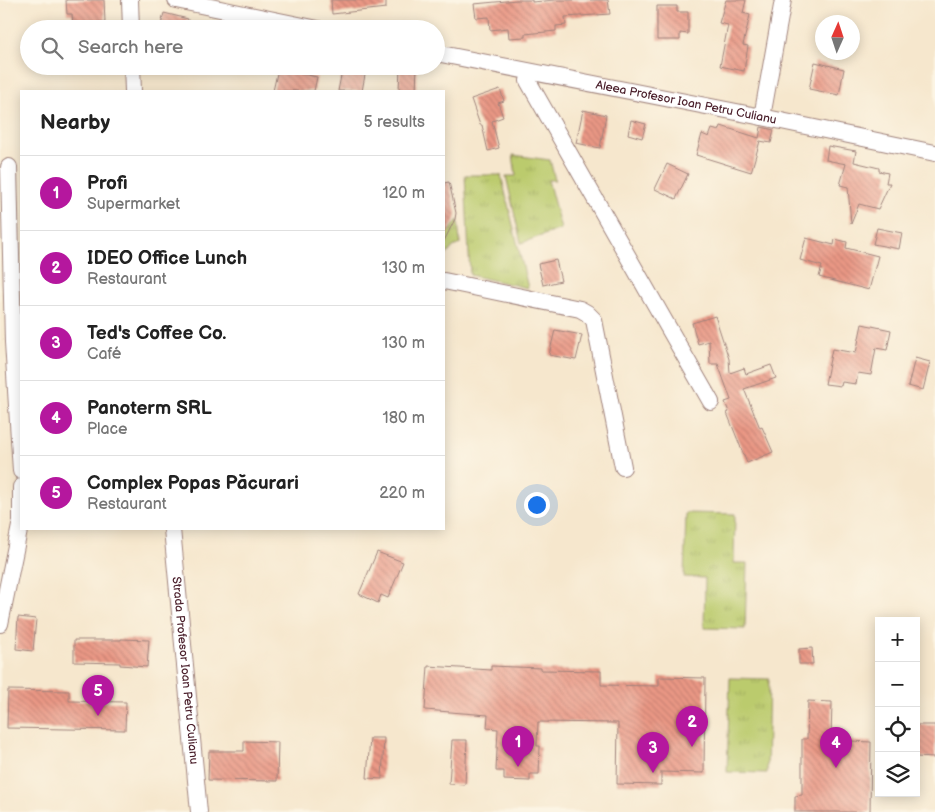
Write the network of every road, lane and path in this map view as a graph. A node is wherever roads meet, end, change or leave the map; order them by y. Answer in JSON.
{"nodes":[{"id":1,"x":130,"y":0,"type":"edge"},
{"id":2,"x":176,"y":0,"type":"edge"},
{"id":3,"x":783,"y":0,"type":"edge"},
{"id":4,"x":131,"y":20,"type":"edge"},
{"id":5,"x":274,"y":20,"type":"edge"},
{"id":6,"x":445,"y":55,"type":"edge"},
{"id":7,"x":530,"y":72,"type":"junction"},
{"id":8,"x":132,"y":75,"type":"edge"},
{"id":9,"x":133,"y":90,"type":"edge"},
{"id":10,"x":762,"y":117,"type":"junction"},
{"id":11,"x":935,"y":153,"type":"edge"},
{"id":12,"x":10,"y":167,"type":"edge"},
{"id":13,"x":445,"y":282,"type":"edge"},
{"id":14,"x":711,"y":402,"type":"dead end"},
{"id":15,"x":20,"y":453,"type":"edge"},
{"id":16,"x":623,"y":466,"type":"dead end"},
{"id":17,"x":20,"y":526,"type":"edge"},
{"id":18,"x":172,"y":530,"type":"edge"},
{"id":19,"x":0,"y":624,"type":"edge"},
{"id":20,"x":199,"y":812,"type":"edge"}],
"edges":[{"from":1,"to":4,"type":"street"},
{"from":2,"to":5,"type":"street"},
{"from":3,"to":10,"type":"street"},
{"from":6,"to":7,"type":"street","name":"Aleea Profesor Ioan Petru Culianu"},
{"from":7,"to":10,"type":"street","name":"Aleea Profesor Ioan Petru Culianu"},
{"from":7,"to":14,"type":"street"},
{"from":8,"to":9,"type":"street"},
{"from":10,"to":11,"type":"street","name":"Aleea Profesor Ioan Petru Culianu"},
{"from":12,"to":15,"type":"street"},
{"from":13,"to":16,"type":"street"},
{"from":17,"to":19,"type":"street"},
{"from":18,"to":20,"type":"street","name":"Strada Profesor Ioan Petru Culianu"}]}
